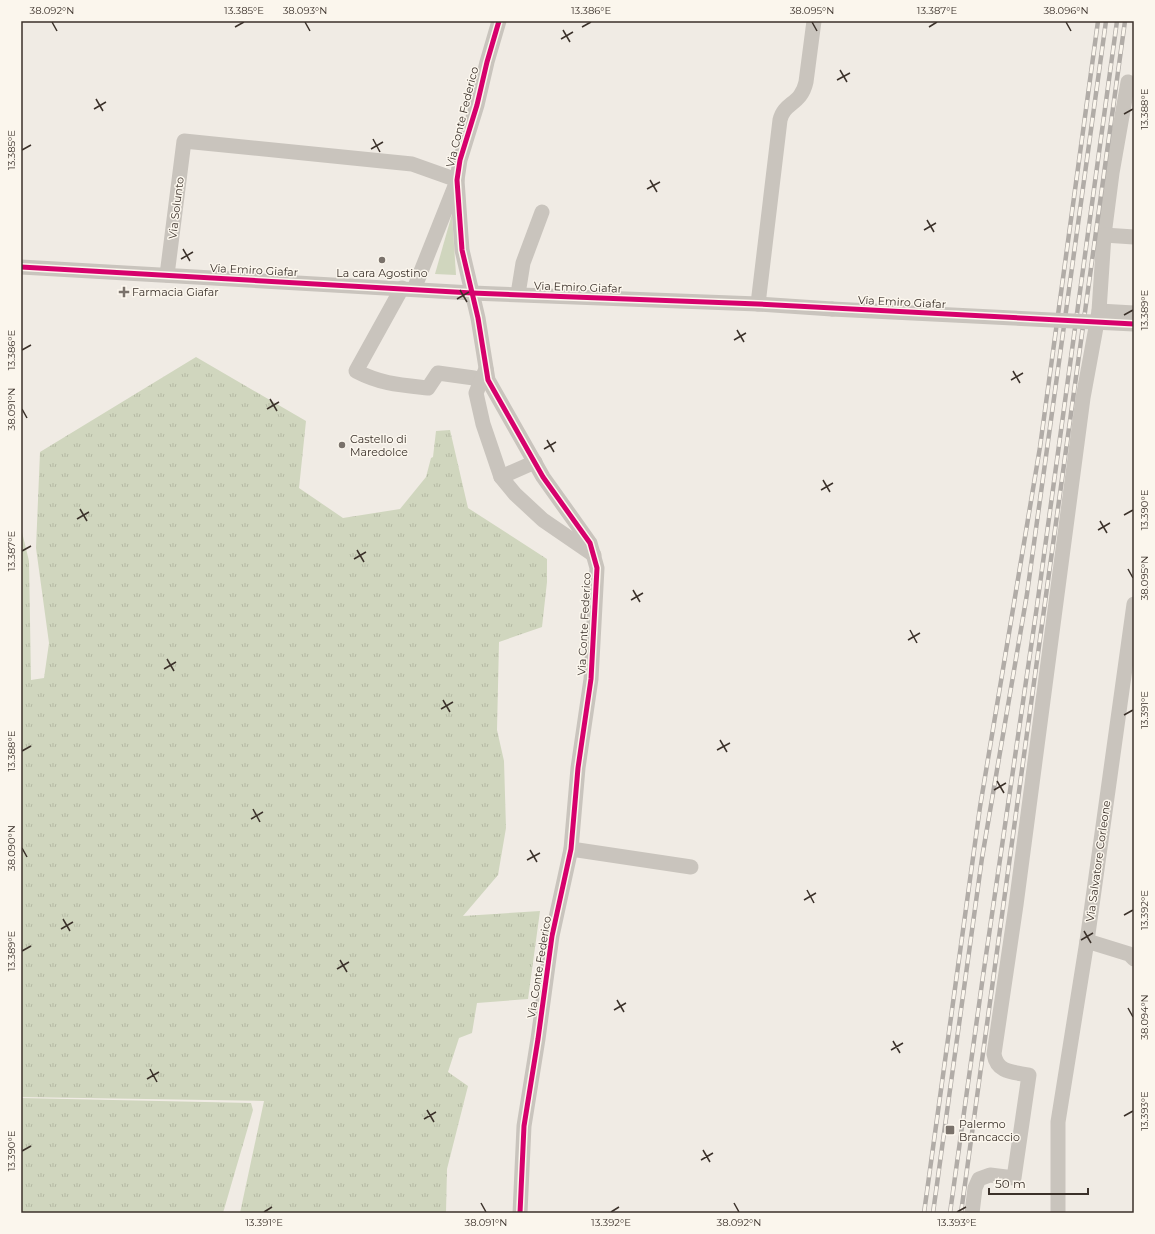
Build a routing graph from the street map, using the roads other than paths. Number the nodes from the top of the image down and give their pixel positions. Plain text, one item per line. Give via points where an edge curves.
1 (499, 21) edge
2 (814, 21) edge
3 (1128, 82) dead end
4 (457, 180) junction
5 (542, 212) dead end
6 (1104, 234) junction
7 (1134, 237) edge
8 (21, 267) edge
9 (167, 275) junction
10 (408, 289) junction
11 (472, 292) junction
12 (518, 294) junction
13 (758, 304) junction
14 (1099, 311) junction
15 (1134, 313) edge
16 (1134, 324) edge
17 (483, 376) junction
18 (535, 462) junction
19 (501, 477) junction
20 (594, 555) junction
21 (1134, 604) edge
22 (571, 849) junction
23 (692, 867) dead end
24 (1087, 941) junction
25 (1134, 959) edge
26 (520, 1213) edge
27 (972, 1213) edge
28 (1058, 1213) edge

1 - 4 street, Via Conte Federico via 460,160
2 - 13 street via 804,92 783,111 780,120
3 - 6 street
4 - 9 street, Via Solunto via 412,164 184,141
4 - 10 street
4 - 11 street, Via Conte Federico via 462,250
5 - 12 street via 523,263
6 - 7 street
6 - 14 street
8 - 9 street, Via Emiro Giafar
9 - 10 street, Via Emiro Giafar
10 - 11 street, Via Emiro Giafar
10 - 17 street via 356,371 371,379 390,384 428,388 438,373 474,378
11 - 12 street, Via Emiro Giafar
11 - 17 street, Via Conte Federico via 478,318
12 - 13 street, Via Emiro Giafar
13 - 16 street, Via Emiro Giafar, bridge
14 - 15 street
14 - 27 street via 1082,398 994,1054 996,1063 1004,1070 1029,1075 1014,1178 990,1176 979,1179 975,1188
17 - 18 street, Via Conte Federico via 488,380
17 - 19 street via 476,393 483,424
18 - 19 street
18 - 20 street, Via Conte Federico via 590,543
19 - 20 street via 543,520
20 - 22 street, Via Conte Federico via 597,568 591,679 578,768
21 - 24 street, Via Salvatore Corleone
22 - 23 street
22 - 26 street, Via Conte Federico via 552,936 524,1126
24 - 25 street via 1129,954
24 - 28 street, Via Salvatore Corleone via 1058,1122

